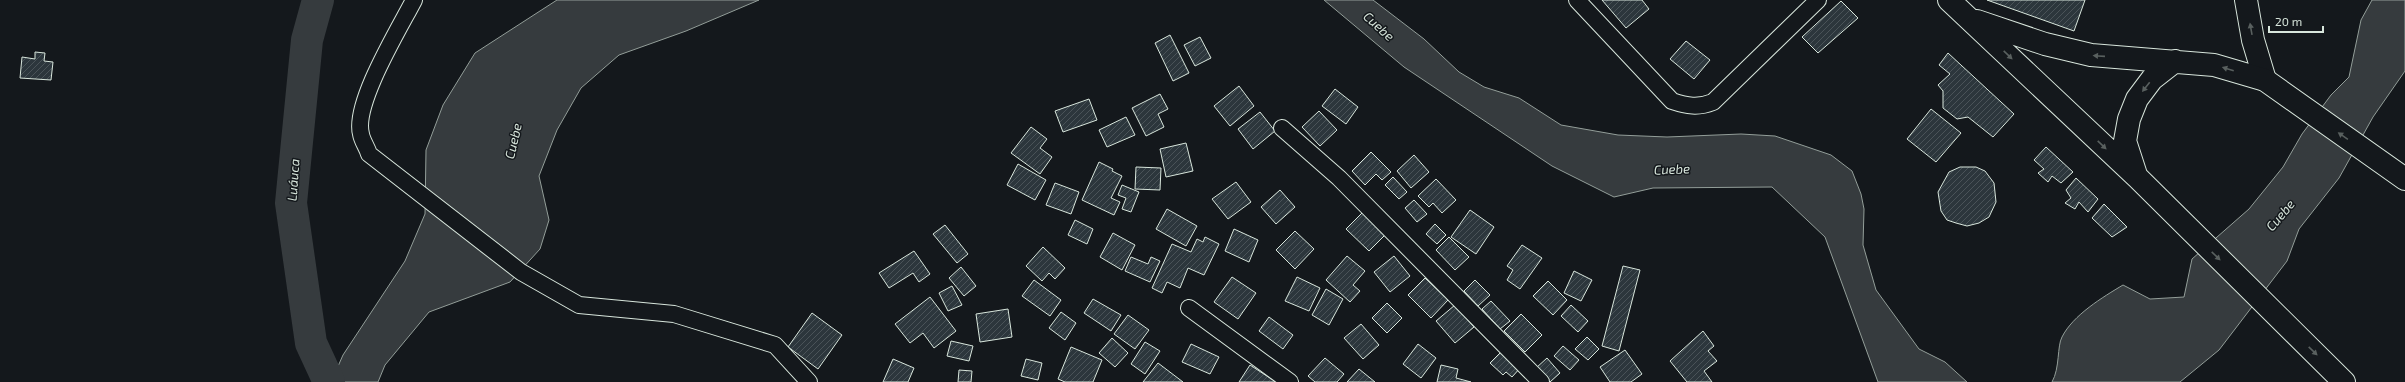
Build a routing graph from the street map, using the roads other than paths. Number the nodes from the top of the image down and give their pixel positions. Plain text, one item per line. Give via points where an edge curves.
1 (414, 0) edge
2 (1577, 0) edge
3 (1818, 0) edge
4 (1949, 0) edge
5 (2246, 0) edge
6 (1970, 19) junction
7 (2175, 61) junction
8 (2266, 80) junction
9 (1282, 128) dead end
10 (2137, 178) junction
11 (2405, 179) edge
12 (1189, 308) dead end
13 (809, 382) edge
14 (1290, 382) edge
15 (1541, 382) edge
16 (2344, 382) edge

1 - 13 street via 367,93 361,113 360,133 370,154 522,272 579,305 674,314 775,345
2 - 3 street via 1672,101 1689,107 1704,106 1713,102
4 - 6 main road
8 -> 5 main road via 2253,40
7 -> 6 main road via 2091,55 2045,44
6 -> 10 main road
8 -> 7 main road via 2214,65
7 -> 10 main road via 2152,79 2137,99 2129,119 2125,141
11 -> 8 main road
9 - 15 street via 1339,178
10 -> 16 main road
12 - 14 street

